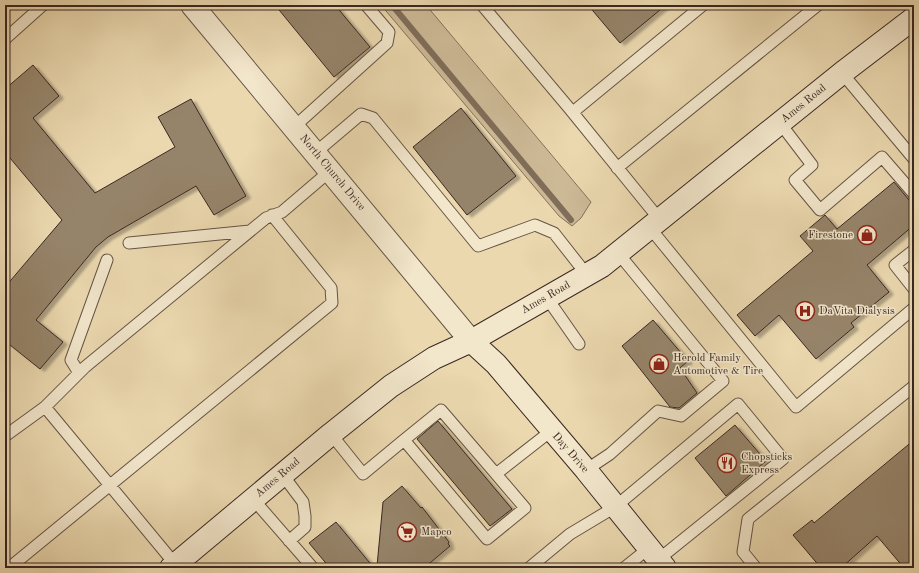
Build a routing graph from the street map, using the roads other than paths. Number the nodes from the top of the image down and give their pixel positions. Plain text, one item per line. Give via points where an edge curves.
1 (43, 5) edge
2 (192, 5) edge
3 (366, 5) edge
4 (482, 5) edge
5 (703, 5) edge
6 (818, 5) edge
7 (914, 18) edge
8 (5, 39) edge
9 (842, 73) junction
10 (573, 112) junction
11 (780, 123) junction
12 (294, 127) junction
13 (315, 153) junction
14 (914, 159) edge
15 (617, 168) junction
16 (330, 171) junction
17 (914, 194) edge
18 (272, 215) junction
19 (655, 224) junction
20 (250, 231) junction
21 (129, 243) dead end
22 (914, 250) edge
23 (618, 253) junction
24 (107, 260) dead end
25 (587, 274) junction
26 (914, 289) edge
27 (547, 298) junction
28 (914, 308) edge
29 (472, 341) junction
30 (579, 344) dead end
31 (79, 374) junction
32 (914, 386) edge
33 (45, 407) junction
34 (551, 431) junction
35 (331, 434) junction
36 (5, 436) edge
37 (404, 440) junction
38 (586, 470) junction
39 (282, 474) junction
40 (496, 474) junction
41 (110, 486) junction
42 (253, 499) junction
43 (615, 507) junction
44 (290, 541) junction
45 (658, 558) edge
46 (173, 566) edge
47 (9, 568) edge
48 (312, 568) edge
49 (529, 568) edge
50 (624, 568) edge
51 (756, 568) edge

1 - 8 lane
2 - 12 street, North Church Drive
3 - 12 lane via 388,32 387,43
4 - 10 lane
5 - 10 lane
6 - 15 lane
7 - 9 street, Ames Road
9 - 11 street, Ames Road
9 - 14 lane
10 - 15 lane
11 - 17 lane via 812,165 795,180 820,210 882,157
11 - 19 street, Ames Road
12 - 13 street, North Church Drive
13 - 16 street, North Church Drive
13 - 25 lane via 361,114 373,118 478,246 535,225 554,233
15 - 19 lane
16 - 18 lane via 282,212
16 - 29 street, North Church Drive
18 - 20 lane
18 - 41 lane via 331,288 332,303
19 - 23 street, Ames Road
19 - 28 lane via 796,407
20 - 21 lane
20 - 31 lane
22 - 26 lane via 895,265
23 - 25 street, Ames Road
23 - 38 lane via 723,382 681,416 658,411 610,454
24 - 31 lane via 71,360
25 - 27 street, Ames Road
27 - 29 street, Ames Road
27 - 30 lane
29 - 34 street, Day Drive via 496,364
29 - 35 street, Ames Road via 434,358 391,386
31 - 33 lane
32 - 51 lane via 748,519 743,552
33 - 36 lane
33 - 41 lane
34 - 38 street, Day Drive
34 - 40 lane
35 - 37 lane via 363,474
35 - 39 street, Ames Road
37 - 40 lane via 441,410
37 - 40 lane via 487,539 525,508
38 - 43 street, Day Drive
39 - 42 street, Ames Road
39 - 44 lane via 303,502 305,516 305,527
41 - 46 lane
41 - 47 lane
42 - 44 lane
42 - 46 street, Ames Road
43 - 45 street, Day Drive
43 - 45 lane via 738,404 783,458
43 - 49 lane via 570,534
44 - 48 lane
45 - 50 lane

